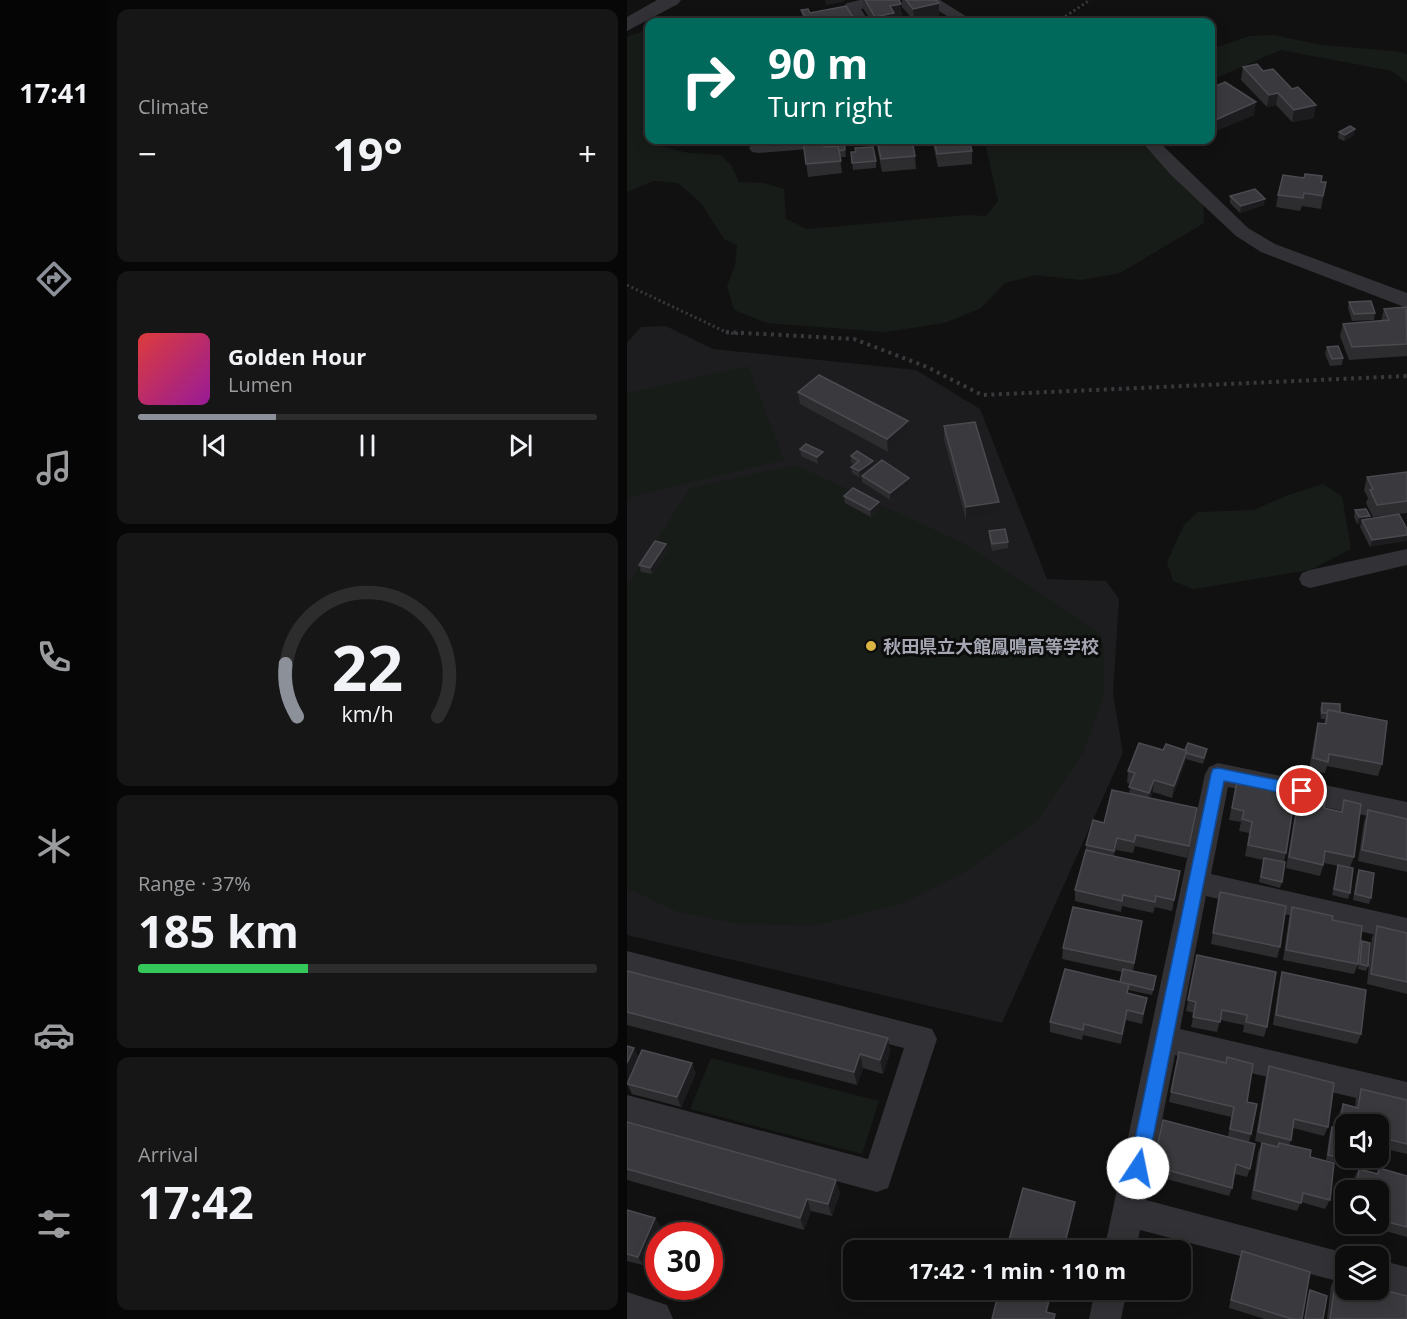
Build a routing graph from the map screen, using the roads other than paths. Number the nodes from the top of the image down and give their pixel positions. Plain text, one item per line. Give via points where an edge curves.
1 (671, 0) edge
2 (886, 0) edge
3 (929, 0) edge
4 (859, 18) edge
5 (960, 18) edge
6 (627, 25) edge
7 (808, 144) edge
8 (1152, 144) edge
9 (758, 148) dead end
10 (1407, 302) edge
11 (1407, 557) edge
12 (1310, 579) dead end
13 (1407, 813) edge
14 (1195, 882) junction
15 (1407, 930) edge
16 (627, 964) edge
17 (1163, 1039) junction
18 (1407, 1096) edge
19 (627, 1110) edge
20 (1129, 1211) junction
21 (1122, 1240) edge
22 (1335, 1264) edge
23 (1389, 1278) edge
24 (1407, 1283) edge
25 (1109, 1300) edge
26 (627, 1312) edge
27 (653, 1319) edge
28 (1105, 1319) edge

1 - 6 street
2 - 4 street via 852,6
3 - 5 street
7 - 9 street
8 - 10 street via 1242,232 1268,248
11 - 12 street
13 - 14 street via 1218,774
14 - 15 street
14 - 17 street
16 - 19 street via 922,1039 877,1177
17 - 18 street
17 - 20 street
20 - 21 street
20 - 22 street
23 - 24 street
25 - 28 street
26 - 27 street

